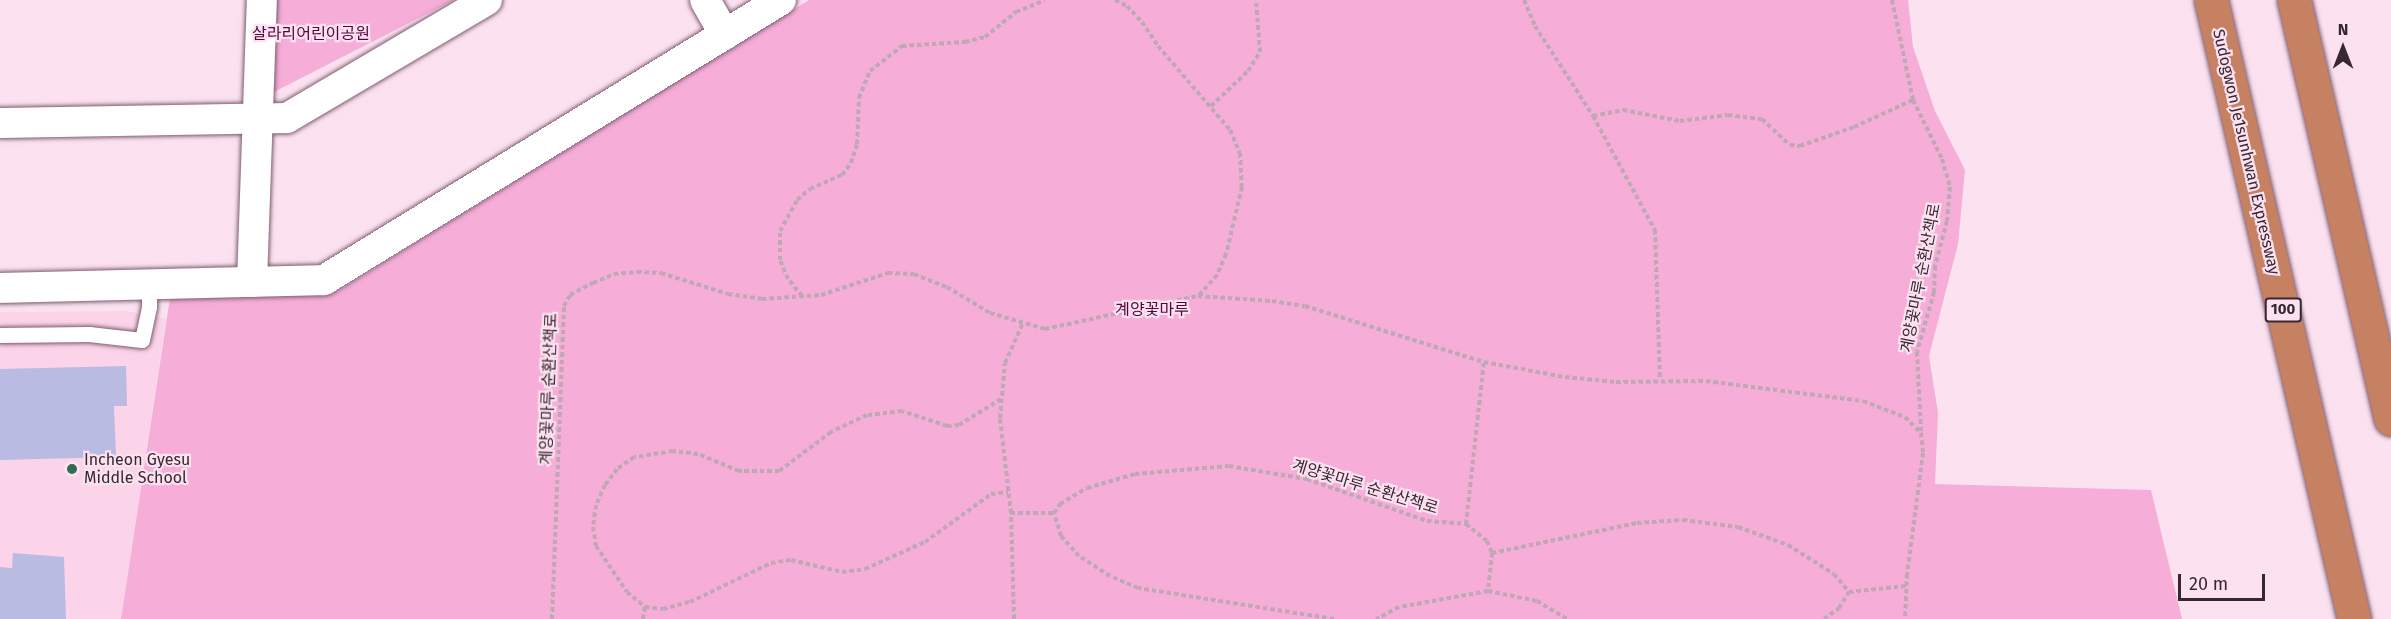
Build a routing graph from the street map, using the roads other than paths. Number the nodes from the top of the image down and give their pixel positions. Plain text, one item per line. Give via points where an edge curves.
1 (262, 0) edge
2 (487, 0) edge
3 (705, 0) edge
4 (781, 0) edge
5 (2211, 0) edge
6 (2294, 0) edge
7 (725, 35) junction
8 (257, 119) junction
9 (0, 123) edge
10 (252, 282) junction
11 (149, 284) junction
12 (0, 288) edge
13 (0, 335) edge
14 (2391, 419) edge
15 (2354, 619) edge

1 - 8 street
2 - 8 street via 288,118
3 - 7 street
4 - 7 street
5 - 15 highway, Sudogwon Je1sunhwan Expressway / 100
6 - 14 highway
7 - 10 street via 324,280
8 - 9 street
8 - 10 street
10 - 11 street
11 - 12 street
11 - 13 lane via 142,340 89,334

